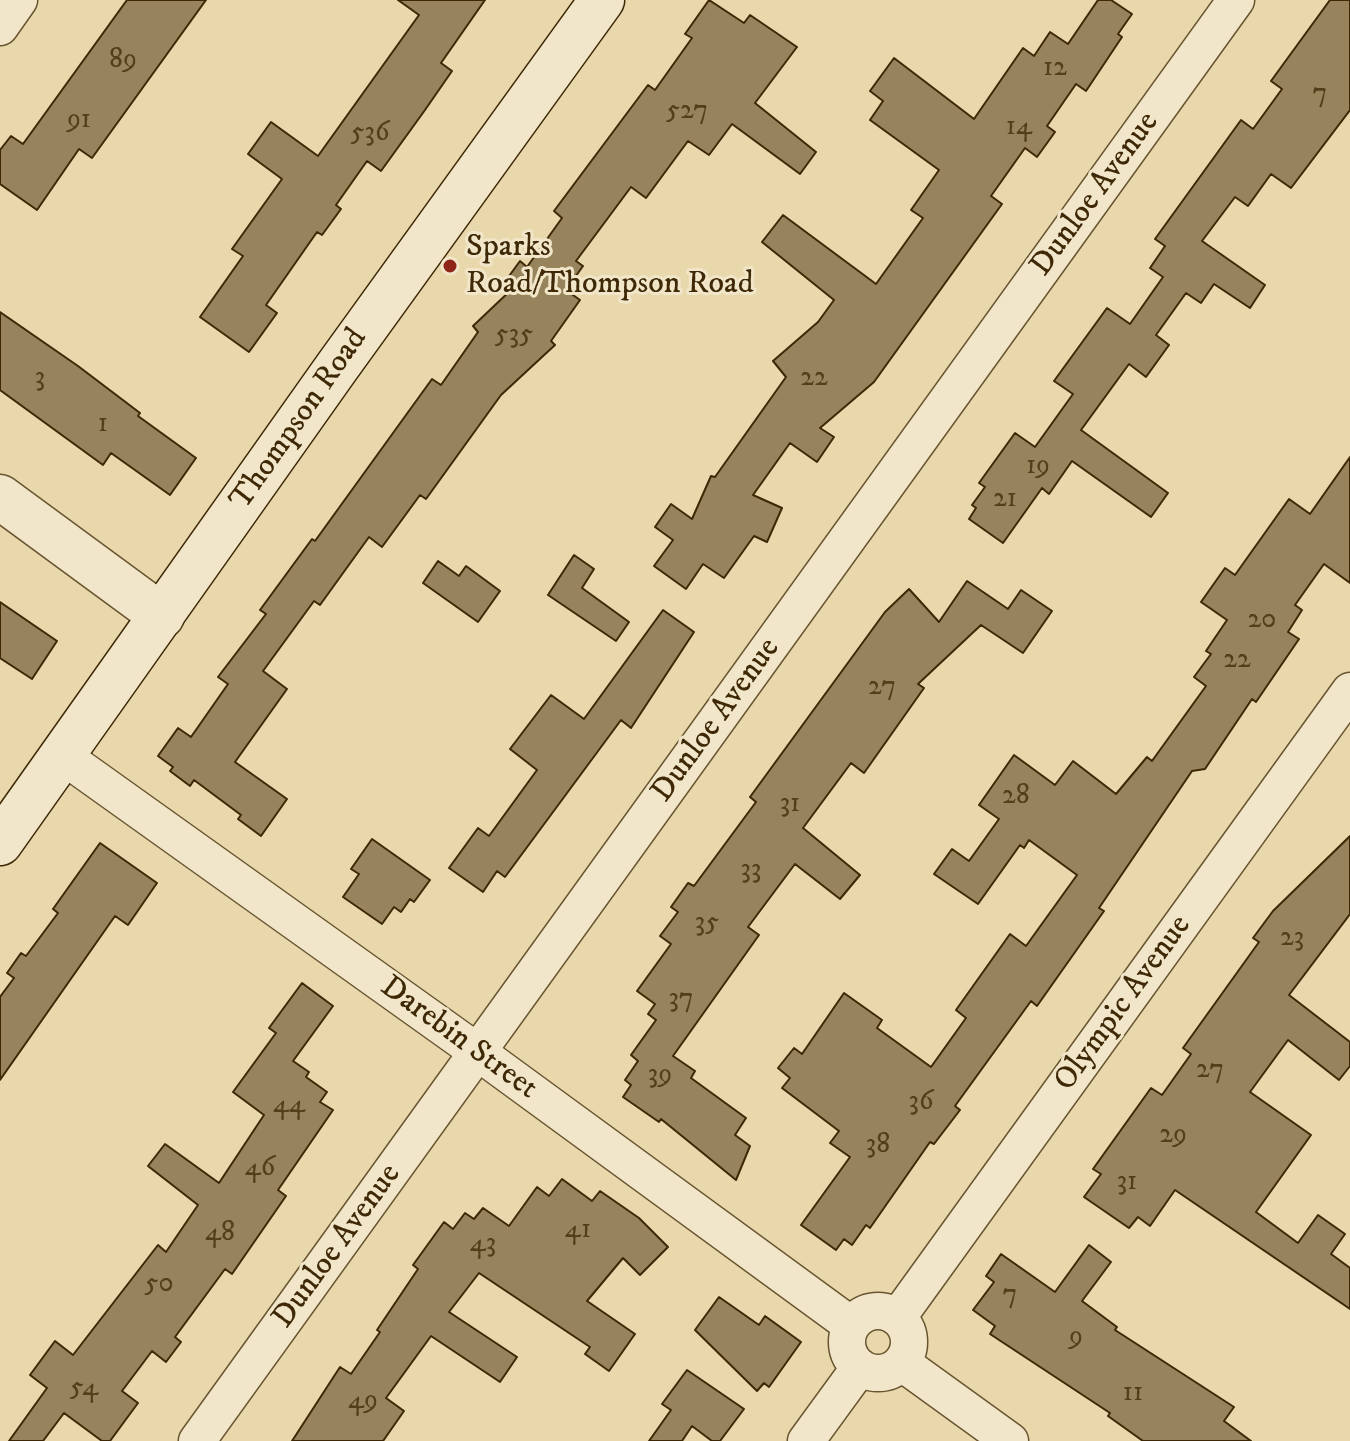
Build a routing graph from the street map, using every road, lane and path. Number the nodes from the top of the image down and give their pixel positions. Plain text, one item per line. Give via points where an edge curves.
1 (19, 0) edge
2 (602, 0) edge
3 (1236, 0) edge
4 (0, 27) edge
5 (0, 497) edge
6 (162, 616) junction
7 (1350, 691) edge
8 (63, 756) junction
9 (0, 843) edge
10 (479, 1053) junction
11 (898, 1317) junction
12 (851, 1325) junction
13 (902, 1363) junction
14 (860, 1367) junction
15 (197, 1441) edge
16 (806, 1441) edge
17 (1010, 1441) edge

1 - 4 street
2 - 6 main road, Thompson Road
3 - 10 street, Dunloe Avenue
5 - 6 main road
6 - 8 main road, Thompson Road
7 - 11 street, Olympic Avenue
8 - 9 main road, Thompson Road
8 - 10 street, Darebin Street
10 - 12 street, Darebin Street
10 - 15 street, Dunloe Avenue
11 - 12 street via 867,1312
11 - 13 street via 910,1344
12 - 14 street via 848,1352
13 - 14 street via 886,1372
13 - 17 street
14 - 16 street

